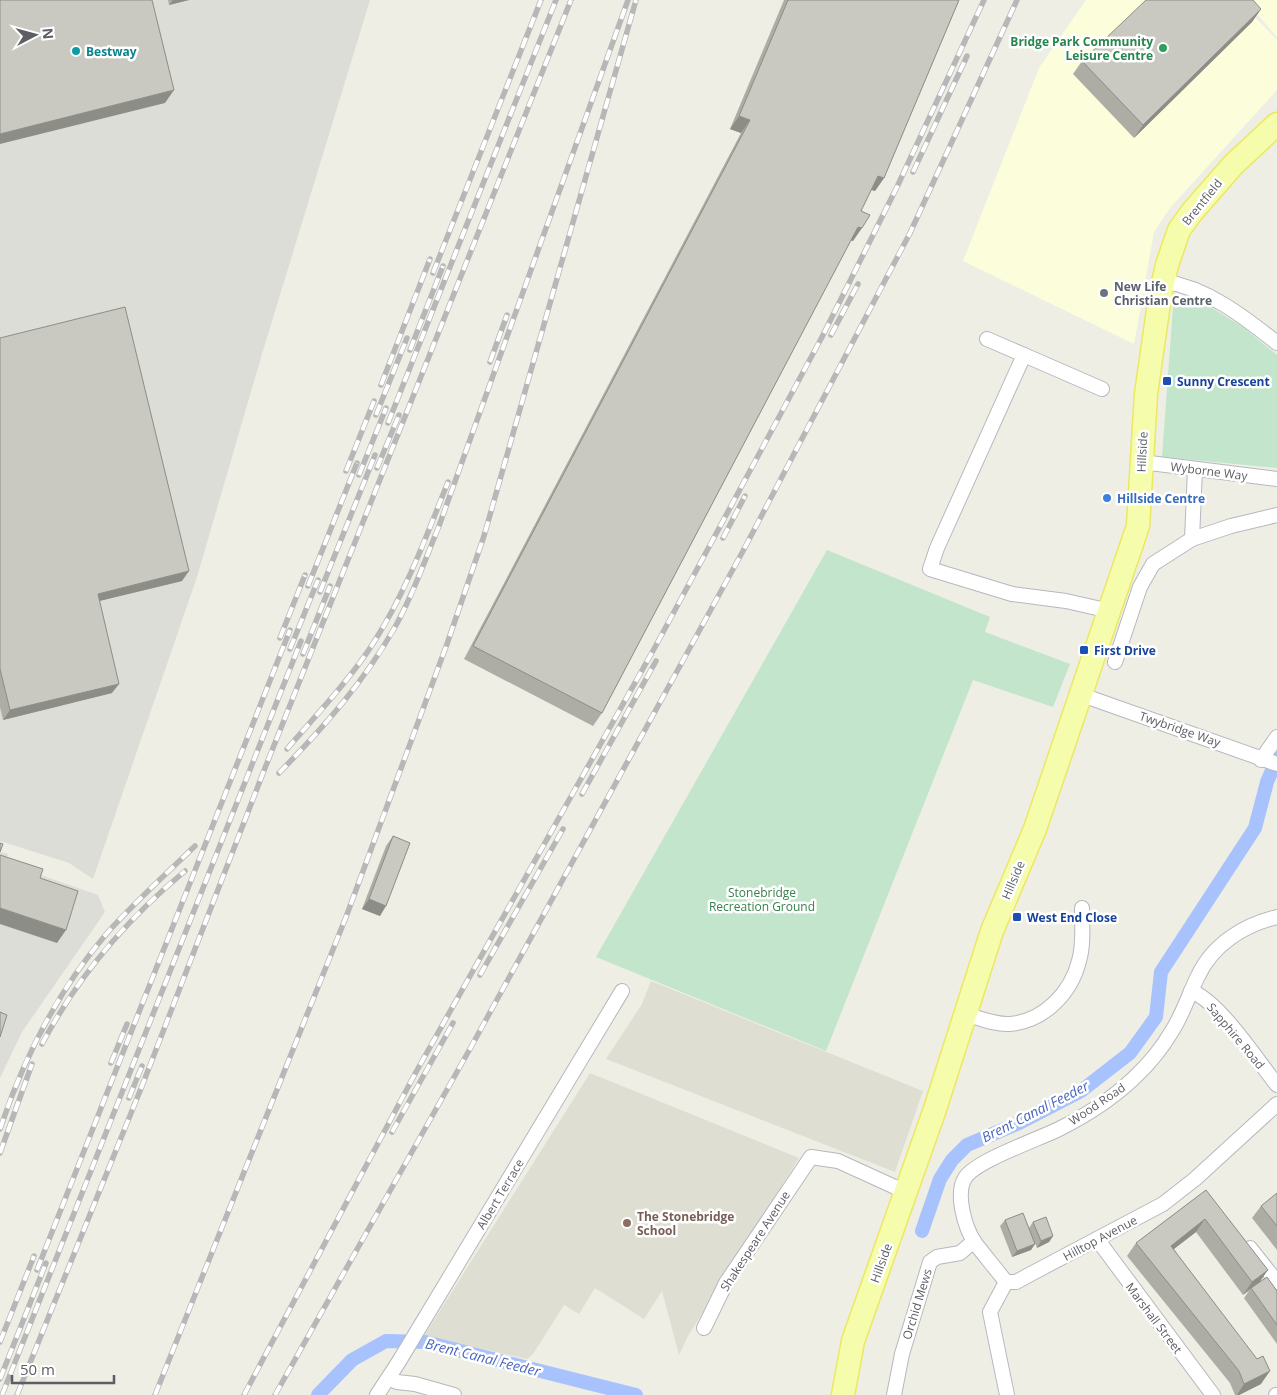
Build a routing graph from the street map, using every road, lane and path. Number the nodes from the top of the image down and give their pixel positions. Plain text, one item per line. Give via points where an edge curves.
1 (1277, 124) edge
2 (1163, 281) junction
3 (987, 339) dead end
4 (1277, 343) edge
5 (1024, 355) junction
6 (1151, 359) joint
7 (1102, 389) dead end
8 (1142, 462) junction
9 (1195, 469) junction
10 (1277, 479) edge
11 (1277, 516) edge
12 (1192, 538) junction
13 (1110, 611) junction
14 (1115, 662) dead end
15 (1082, 695) junction
16 (1277, 737) edge
17 (1269, 762) edge
18 (1082, 908) dead end
19 (1277, 917) edge
20 (622, 991) dead end
21 (1191, 992) junction
22 (965, 1014) junction
23 (1277, 1085) edge
24 (1277, 1104) edge
25 (906, 1192) junction
26 (1242, 1239) edge
27 (1096, 1240) junction
28 (974, 1241) junction
29 (1006, 1282) junction
30 (1277, 1282) edge
31 (704, 1328) dead end
32 (389, 1378) junction
33 (377, 1395) edge
34 (454, 1395) edge
35 (843, 1395) edge
36 (894, 1395) edge
37 (1007, 1395) edge
38 (1213, 1395) edge

1 - 2 main road, Brentfield via 1233,165 1192,212 1180,230
2 - 4 street via 1189,286 1214,298
2 - 6 main road, Brentfield
3 - 5 street
5 - 7 street
5 - 13 street via 930,570 1012,594
6 - 8 main road, Hillside
8 - 9 street, Wyborne Way
8 - 13 main road, Hillside via 1138,526
9 - 10 street, Wyborne Way
9 - 12 street
11 - 12 street
12 - 14 street via 1153,564 1140,587
13 - 15 main road, Hillside
15 - 17 street, Twybridge Way
15 - 22 main road, Hillside via 1035,829 992,931
16 - 17 street
18 - 22 street via 1080,960 1070,986 1050,1009 1010,1024
19 - 21 street, Wood Road via 1240,931 1219,946 1205,964
20 - 32 street, Albert Terrace
21 - 23 street, Sapphire Road via 1219,1012
21 - 28 street, Wood Road via 1173,1030 1134,1079 1101,1104 1060,1128 978,1166 965,1177 963,1208
22 - 25 main road, Hillside
24 - 27 street, Hilltop Avenue via 1198,1183
25 - 31 street, Shakespeare Avenue via 838,1161 811,1157 726,1283
25 - 35 main road, Hillside via 853,1341
26 - 30 street
27 - 29 street, Hilltop Avenue via 1016,1282
27 - 38 street, Marshall Street
28 - 29 street, Wood Road
28 - 36 street, Orchid Mews via 960,1253 937,1257 930,1262 902,1354
29 - 37 street via 990,1312
32 - 33 street, Albert Terrace
32 - 34 street

